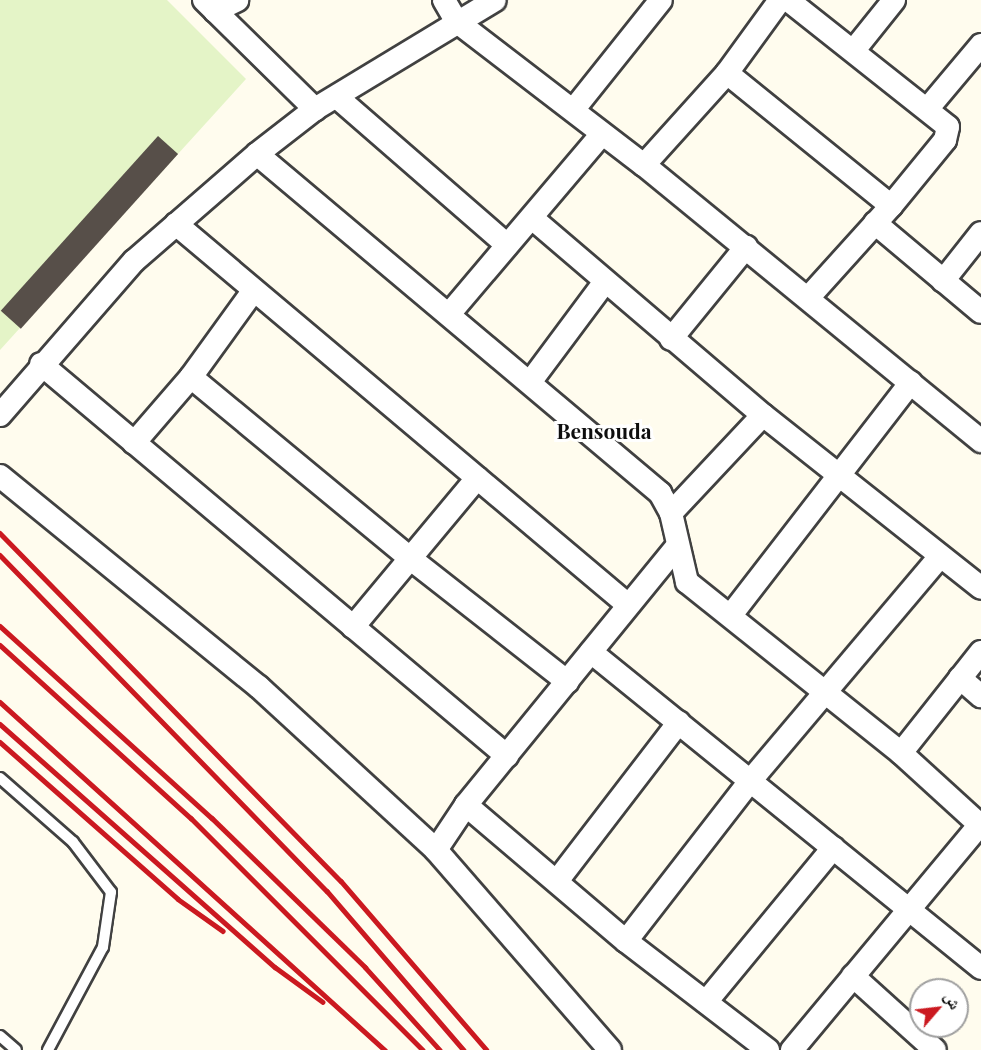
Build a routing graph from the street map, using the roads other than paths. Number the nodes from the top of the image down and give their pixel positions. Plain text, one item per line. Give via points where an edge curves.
1 (238, 0) edge
2 (444, 0) edge
3 (495, 0) edge
4 (661, 0) edge
5 (780, 0) edge
6 (788, 0) edge
7 (894, 0) edge
8 (210, 6) edge
9 (456, 21) junction
10 (981, 45) edge
11 (854, 50) junction
12 (728, 73) junction
13 (338, 98) junction
14 (928, 107) junction
15 (315, 109) junction
16 (574, 109) junction
17 (602, 134) junction
18 (257, 154) junction
19 (644, 165) junction
20 (891, 206) junction
21 (532, 218) junction
22 (875, 223) junction
23 (176, 224) junction
24 (981, 233) edge
25 (507, 245) junction
26 (747, 247) junction
27 (944, 281) junction
28 (604, 283) junction
29 (254, 290) junction
30 (808, 298) junction
31 (981, 312) edge
32 (450, 313) junction
33 (671, 339) junction
34 (41, 364) junction
35 (191, 377) junction
36 (531, 381) junction
37 (911, 382) junction
38 (0, 415) edge
39 (763, 415) junction
40 (981, 441) edge
41 (134, 443) junction
42 (0, 476) edge
43 (838, 476) junction
44 (477, 478) junction
45 (672, 513) junction
46 (677, 546) junction
47 (940, 556) junction
48 (411, 559) junction
49 (981, 588) edge
50 (628, 605) junction
51 (731, 615) junction
52 (353, 627) junction
53 (591, 652) junction
54 (981, 652) edge
55 (960, 678) junction
56 (568, 682) junction
57 (826, 691) junction
58 (981, 696) edge
59 (679, 722) junction
60 (901, 753) junction
61 (507, 756) junction
62 (0, 778) edge
63 (751, 780) junction
64 (466, 805) junction
65 (981, 825) edge
66 (833, 848) junction
67 (436, 850) junction
68 (557, 881) junction
69 (910, 908) junction
70 (626, 941) junction
71 (981, 968) edge
72 (853, 976) junction
73 (706, 1002) junction
74 (0, 1036) edge
75 (16, 1050) edge
76 (48, 1050) edge
77 (610, 1050) edge
78 (768, 1050) edge
79 (792, 1050) edge
80 (935, 1050) edge

1 - 8 street
2 - 9 street
3 - 9 street
4 - 16 street
5 - 12 street
6 - 11 street
7 - 11 street
8 - 15 street
9 - 13 street
9 - 16 street
10 - 14 street
11 - 14 street
12 - 19 street
12 - 20 street
13 - 15 street
13 - 25 street
14 - 20 street via 948,127 945,140
15 - 18 street
16 - 17 street
17 - 19 street
17 - 21 street
18 - 23 street
18 - 32 street
19 - 26 street
20 - 22 street
21 - 25 street
21 - 28 street
22 - 27 street
22 - 30 street
23 - 29 street
23 - 34 street via 134,261
24 - 27 street
25 - 32 street
26 - 30 street
26 - 33 street
27 - 31 street
28 - 33 street
28 - 36 street
29 - 35 street
29 - 44 street
30 - 37 street
32 - 36 street
33 - 39 street
34 - 38 street
34 - 41 street
35 - 41 street
35 - 48 street
36 - 45 street via 660,493
37 - 40 street
37 - 43 street
39 - 43 street
39 - 45 street
41 - 52 street
42 - 67 street via 259,687
43 - 47 street
43 - 51 street
44 - 48 street
44 - 50 street
45 - 46 street
46 - 50 street
46 - 51 street via 687,582
47 - 49 street
47 - 57 street
48 - 52 street
48 - 56 street
50 - 53 street
51 - 57 street
52 - 61 street
53 - 56 street
53 - 59 street
54 - 55 street
55 - 58 street
55 - 60 street
56 - 61 street
57 - 60 street
57 - 63 street
59 - 63 street
59 - 68 street
60 - 65 street
61 - 64 street
62 - 76 lane via 73,842 111,892 103,947
63 - 66 street
63 - 70 street
64 - 67 street
64 - 68 street
65 - 69 street
66 - 69 street
66 - 73 street
67 - 77 street
68 - 70 street
69 - 71 street
69 - 72 street
70 - 73 street
72 - 79 street
72 - 80 street
73 - 78 street
74 - 75 lane

